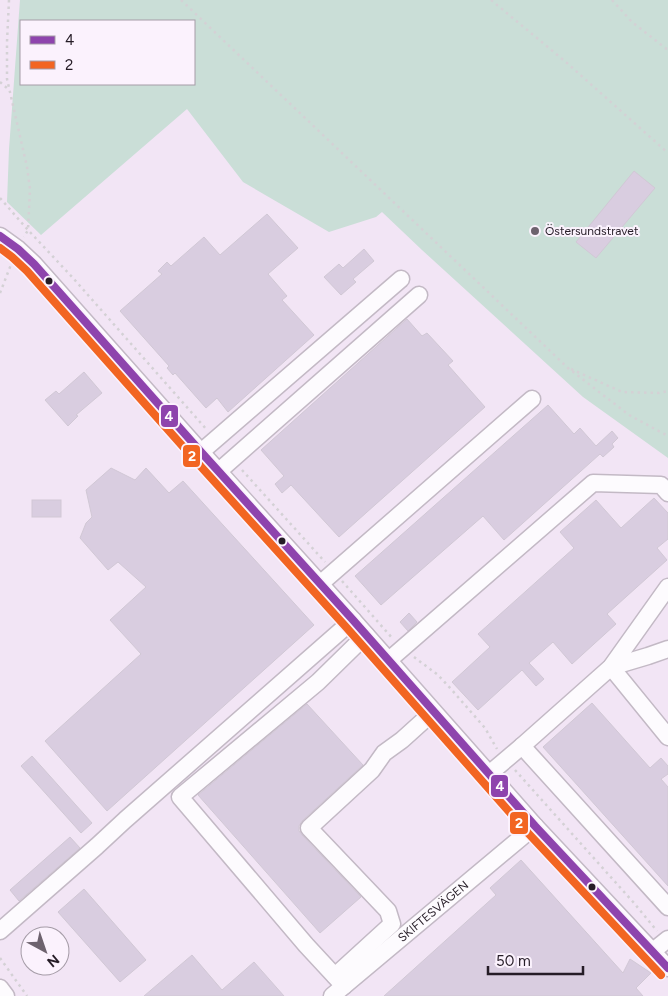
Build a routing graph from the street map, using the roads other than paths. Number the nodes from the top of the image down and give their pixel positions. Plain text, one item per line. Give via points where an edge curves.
1 (0, 236) edge
2 (401, 278) dead end
3 (419, 295) dead end
4 (532, 398) dead end
5 (201, 452) junction
6 (219, 471) junction
7 (668, 493) edge
8 (320, 584) junction
9 (668, 587) edge
10 (353, 620) junction
11 (366, 635) junction
12 (668, 649) edge
13 (389, 660) junction
14 (611, 667) junction
15 (433, 712) junction
16 (668, 737) edge
17 (522, 746) junction
18 (489, 774) junction
19 (535, 826) junction
20 (668, 907) edge
21 (0, 931) edge
22 (662, 944) edge
23 (668, 968) edge
24 (337, 986) edge
25 (0, 988) edge
26 (6, 996) edge

1 - 5 street via 34,264
2 - 5 street
3 - 6 street
4 - 8 street
5 - 6 street
6 - 8 street
7 - 13 street via 661,485 594,483
8 - 10 street
9 - 14 street
10 - 11 street
10 - 21 street
11 - 13 street
11 - 24 street via 318,682 180,797
12 - 14 street
13 - 15 street
14 - 16 street
14 - 17 street
15 - 18 street
15 - 24 street via 384,753 372,770 309,828 388,911 392,924
17 - 18 street
17 - 20 street
18 - 19 street
19 - 22 street
19 - 24 street, SKIFTESVÄGEN
22 - 23 street
25 - 26 street

